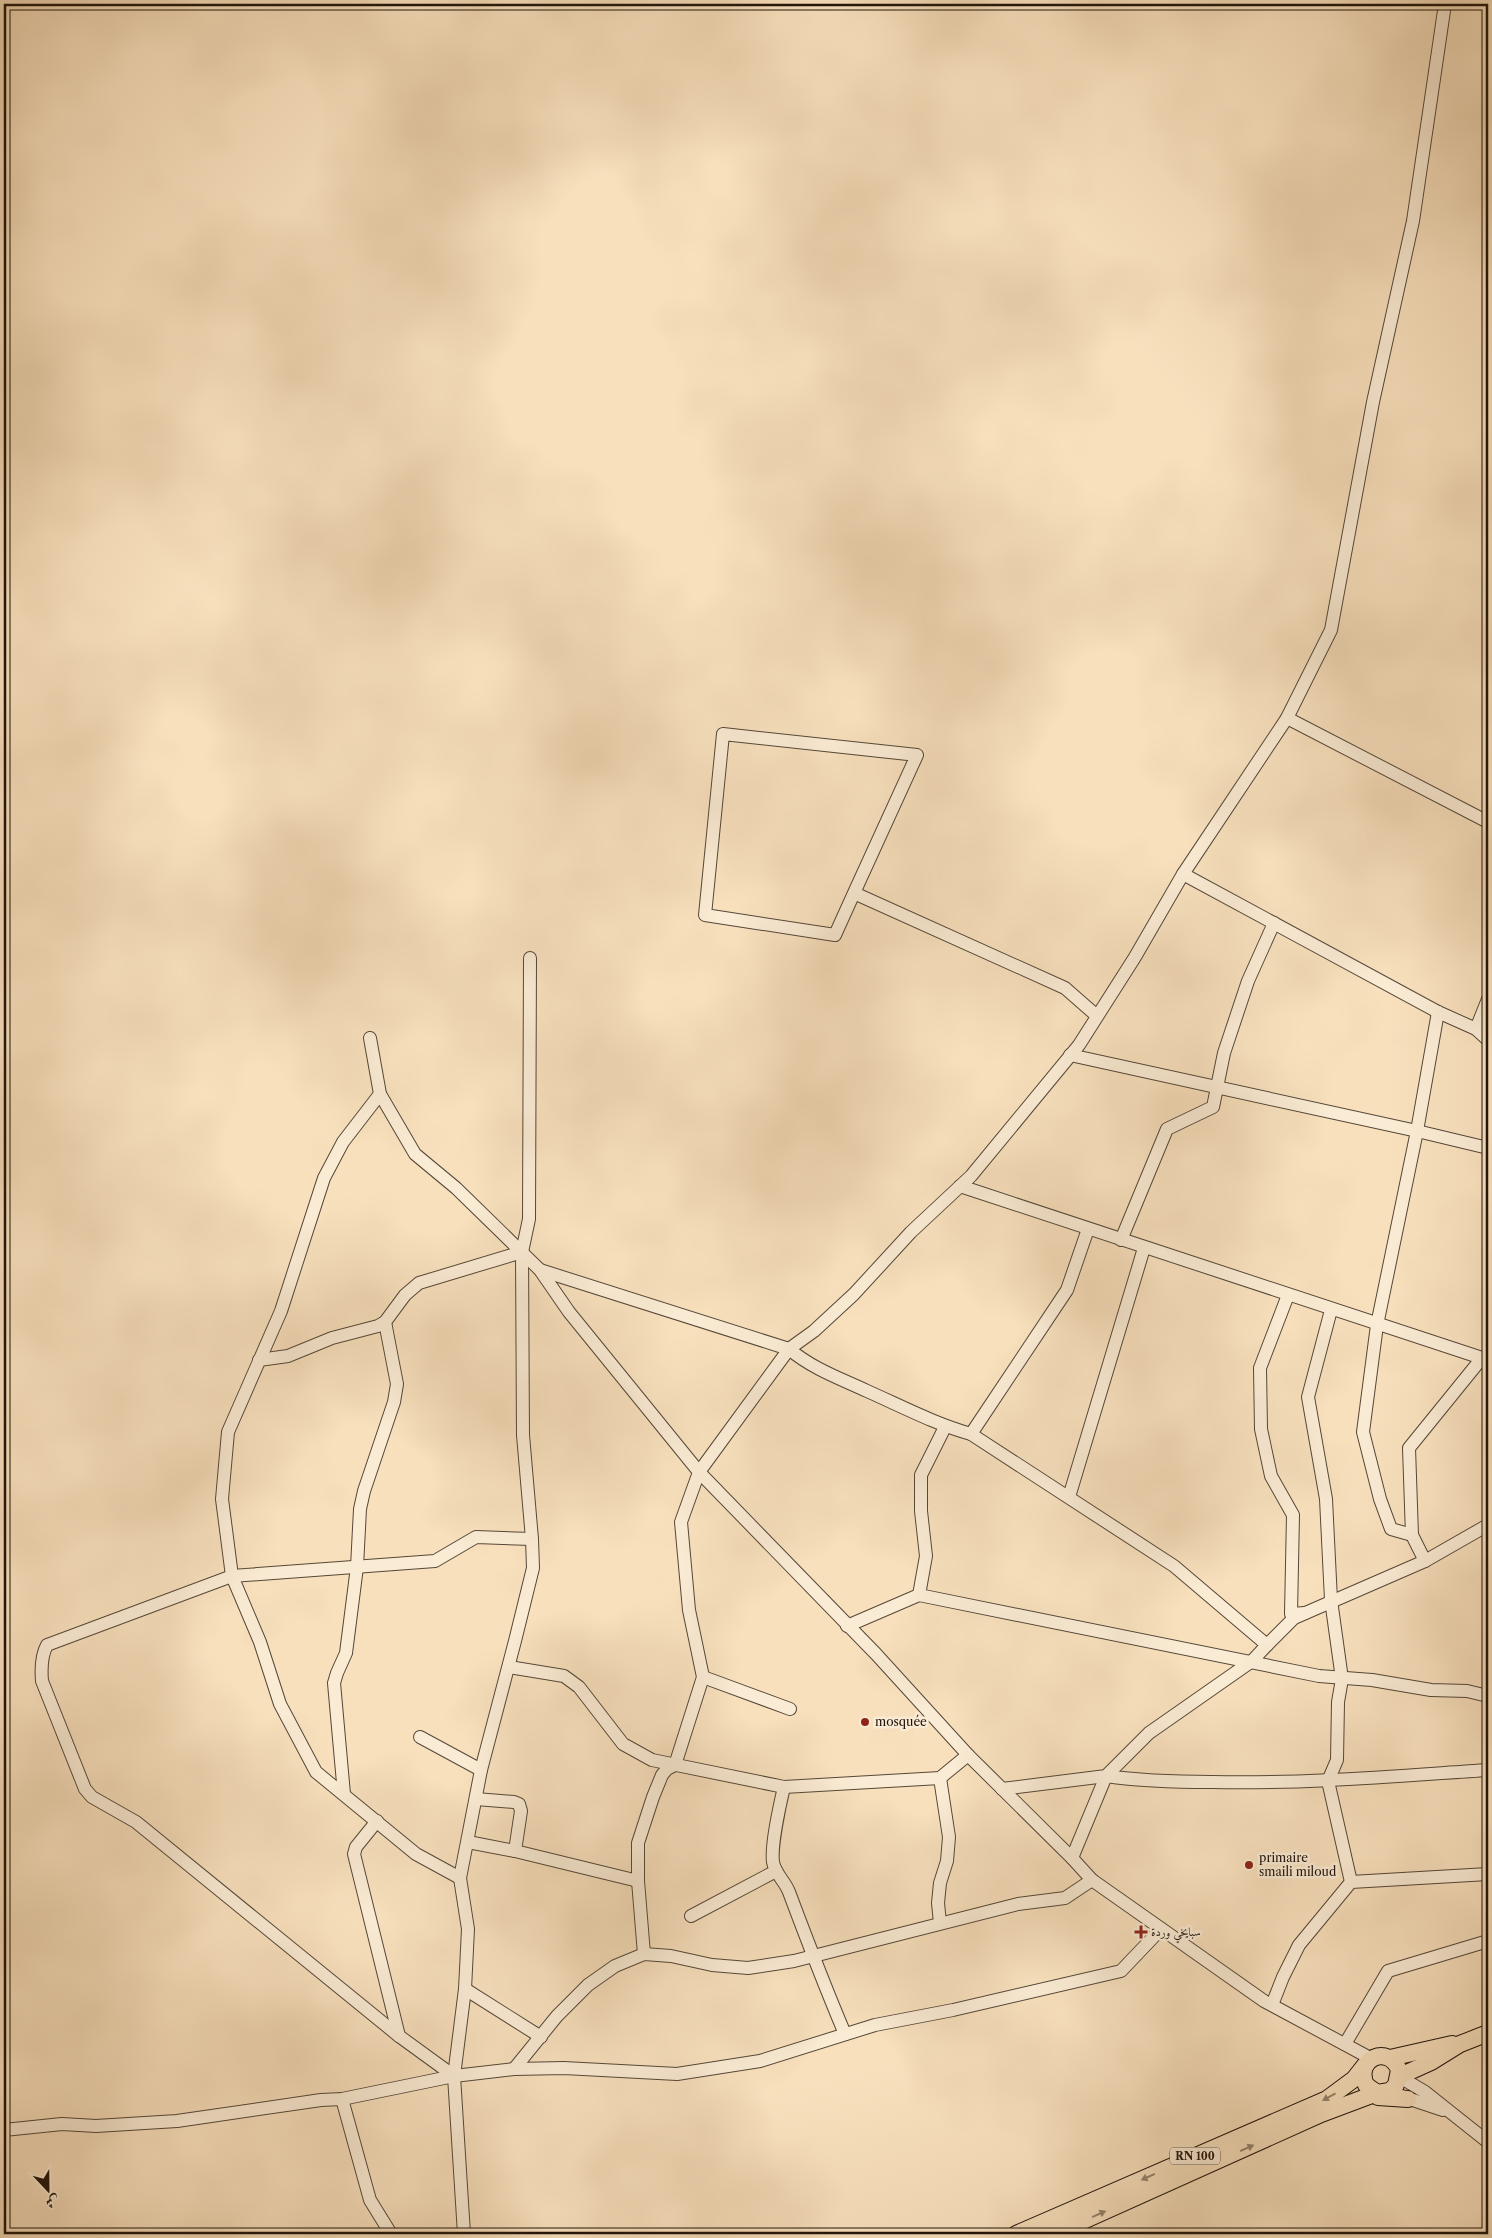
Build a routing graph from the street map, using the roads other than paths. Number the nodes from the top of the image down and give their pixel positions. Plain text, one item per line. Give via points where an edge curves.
1 (1445, 4) edge
2 (1287, 718) junction
3 (1488, 822) edge
4 (1183, 874) junction
5 (854, 893) junction
6 (1274, 923) junction
7 (530, 958) dead end
8 (1488, 999) edge
9 (1438, 1012) junction
10 (1097, 1016) junction
11 (1476, 1029) junction
12 (370, 1038) dead end
13 (1488, 1040) edge
14 (1070, 1055) junction
15 (1217, 1086) junction
16 (380, 1094) junction
17 (1417, 1131) junction
18 (1488, 1148) edge
19 (960, 1186) junction
20 (1088, 1229) junction
21 (1121, 1240) junction
22 (1144, 1248) junction
23 (522, 1252) junction
24 (540, 1270) junction
25 (1288, 1295) junction
26 (1331, 1310) junction
27 (385, 1322) junction
28 (1376, 1325) junction
29 (790, 1349) junction
30 (1485, 1357) edge
31 (259, 1360) junction
32 (946, 1427) junction
33 (971, 1434) junction
34 (699, 1472) junction
35 (1069, 1497) junction
36 (1488, 1525) edge
37 (1412, 1535) junction
38 (532, 1539) junction
39 (1424, 1561) junction
40 (357, 1567) junction
41 (232, 1576) junction
42 (919, 1595) junction
43 (1331, 1600) junction
44 (1304, 1614) junction
45 (847, 1626) junction
46 (1267, 1645) junction
47 (1252, 1661) junction
48 (509, 1667) junction
49 (703, 1677) junction
50 (1342, 1679) junction
51 (1488, 1696) edge
52 (790, 1709) dead end
53 (420, 1737) dead end
54 (968, 1755) junction
55 (675, 1765) junction
56 (481, 1770) junction
57 (1488, 1770) edge
58 (1106, 1776) junction
59 (940, 1778) junction
60 (1328, 1781) junction
61 (784, 1787) junction
62 (1002, 1789) junction
63 (344, 1794) junction
64 (476, 1799) junction
65 (377, 1821) junction
66 (468, 1842) junction
67 (515, 1850) junction
68 (1072, 1858) junction
69 (776, 1871) junction
70 (1488, 1874) edge
71 (460, 1878) junction
72 (1092, 1880) junction
73 (638, 1881) junction
74 (1351, 1882) junction
75 (691, 1916) dead end
76 (940, 1923) junction
77 (1161, 1929) junction
78 (1488, 1940) edge
79 (644, 1954) junction
80 (812, 1956) junction
81 (465, 1989) junction
82 (1272, 2005) junction
83 (1488, 2033) edge
84 (845, 2034) junction
85 (399, 2036) junction
86 (541, 2037) junction
87 (1345, 2044) junction
88 (1460, 2044) junction
89 (1390, 2058) junction
90 (1368, 2062) junction
91 (514, 2069) junction
92 (454, 2076) junction
93 (1400, 2076) junction
94 (1383, 2092) junction
95 (342, 2099) junction
96 (1358, 2099) junction
97 (1408, 2099) junction
98 (1451, 2112) junction
99 (4, 2130) edge
100 (1488, 2142) edge
101 (391, 2234) edge
102 (464, 2234) edge
103 (1016, 2234) edge
104 (1054, 2234) edge

1 - 2 street via 1413,221 1373,402 1331,630
2 - 3 street
2 - 4 street
4 - 6 street
4 - 10 street
5 - 5 street via 835,935 705,915 723,734 917,755
5 - 10 street via 1065,988
6 - 9 street
6 - 15 street via 1248,981 1224,1053
7 - 23 street via 529,1218
8 - 11 street
9 - 11 street
9 - 17 street
10 - 14 street
11 - 13 street
12 - 16 street
14 - 15 street
14 - 19 street
15 - 17 street
15 - 21 street via 1213,1107 1167,1129
16 - 23 street via 416,1154
16 - 31 street via 343,1142 324,1178 281,1310
17 - 18 street
17 - 28 street
19 - 20 street
19 - 29 street via 911,1232 854,1294
20 - 21 street
20 - 33 street via 1067,1290
21 - 22 street
22 - 25 street
22 - 35 street
23 - 24 street
23 - 27 street via 419,1283 405,1295
23 - 38 street via 523,1435
24 - 29 street
24 - 34 street via 569,1312
25 - 26 street
25 - 44 street via 1260,1368 1261,1428 1271,1476 1293,1515 1291,1614
26 - 28 street
26 - 43 street via 1308,1397 1326,1498
27 - 31 street via 288,1356
27 - 40 street via 397,1384 360,1509
28 - 30 street
28 - 37 street via 1363,1432 1391,1529
29 - 32 street via 815,1368
29 - 34 street
30 - 37 street via 1409,1448
31 - 41 street via 228,1432 222,1499
32 - 33 street
32 - 42 street via 921,1475 926,1556
33 - 35 street
34 - 45 street
34 - 49 street via 681,1522 689,1610
35 - 46 street via 1174,1566
36 - 39 street
37 - 39 street
38 - 40 street via 476,1537 435,1561
38 - 48 street via 532,1568
39 - 43 street
40 - 41 street
40 - 63 street via 346,1653 334,1683
41 - 63 street via 260,1642 280,1704 316,1772
41 - 85 street via 48,1645 41,1667 42,1681 85,1789 92,1797 136,1822
42 - 45 street
42 - 47 street
43 - 44 street
43 - 50 street
44 - 46 street via 1294,1618
45 - 54 street
46 - 47 street
47 - 50 street
47 - 58 street via 1150,1733
48 - 55 street via 564,1676 578,1687 624,1744 652,1760
48 - 56 street
49 - 52 street
49 - 55 street
50 - 51 street via 1467,1691
50 - 60 street via 1338,1702 1337,1760
53 - 56 street
54 - 59 street
54 - 62 street
55 - 61 street
55 - 73 street via 662,1775 638,1843
56 - 64 street
57 - 60 street
58 - 60 street via 1142,1781
58 - 62 street
58 - 68 street
59 - 61 street
59 - 76 street via 949,1837 940,1883
60 - 74 street
61 - 69 street via 773,1861
62 - 68 street
63 - 65 street
64 - 66 street
64 - 67 street via 519,1804 521,1811
65 - 71 street via 416,1854
65 - 85 street via 354,1854
66 - 67 street
66 - 71 street
67 - 73 street
68 - 72 street
69 - 75 street
69 - 80 street via 788,1889
70 - 74 street
71 - 81 street via 468,1930
72 - 76 street via 1065,1898 1018,1904
72 - 77 street
73 - 79 street
74 - 82 street via 1300,1945
76 - 80 street
77 - 82 street
77 - 84 street via 1121,1971
78 - 87 street via 1388,1971
79 - 80 street via 736,1968
79 - 86 street via 615,1966 588,1985
80 - 84 street
81 - 86 street
81 - 92 street
82 - 87 street
83 - 88 main road
84 - 91 street via 760,2061 677,2074 564,2068
85 - 92 street
86 - 91 street
87 - 90 street
88 - 89 main road
88 - 93 main road
89 - 90 main road via 1384,2056
89 - 93 main road via 1397,2065
90 - 94 main road via 1363,2072 1366,2085
90 -> 103 main road, RN 100 via 1348,2084 1327,2099
91 - 92 street
92 - 95 street
92 - 102 street
93 - 94 main road via 1396,2085
93 - 98 street
94 - 96 main road, RN 100
94 - 97 street
95 - 99 street via 177,2121 96,2126 62,2124
95 - 101 street via 370,2200
96 - 97 main road
104 -> 96 main road, RN 100
97 - 98 street
98 - 100 street

